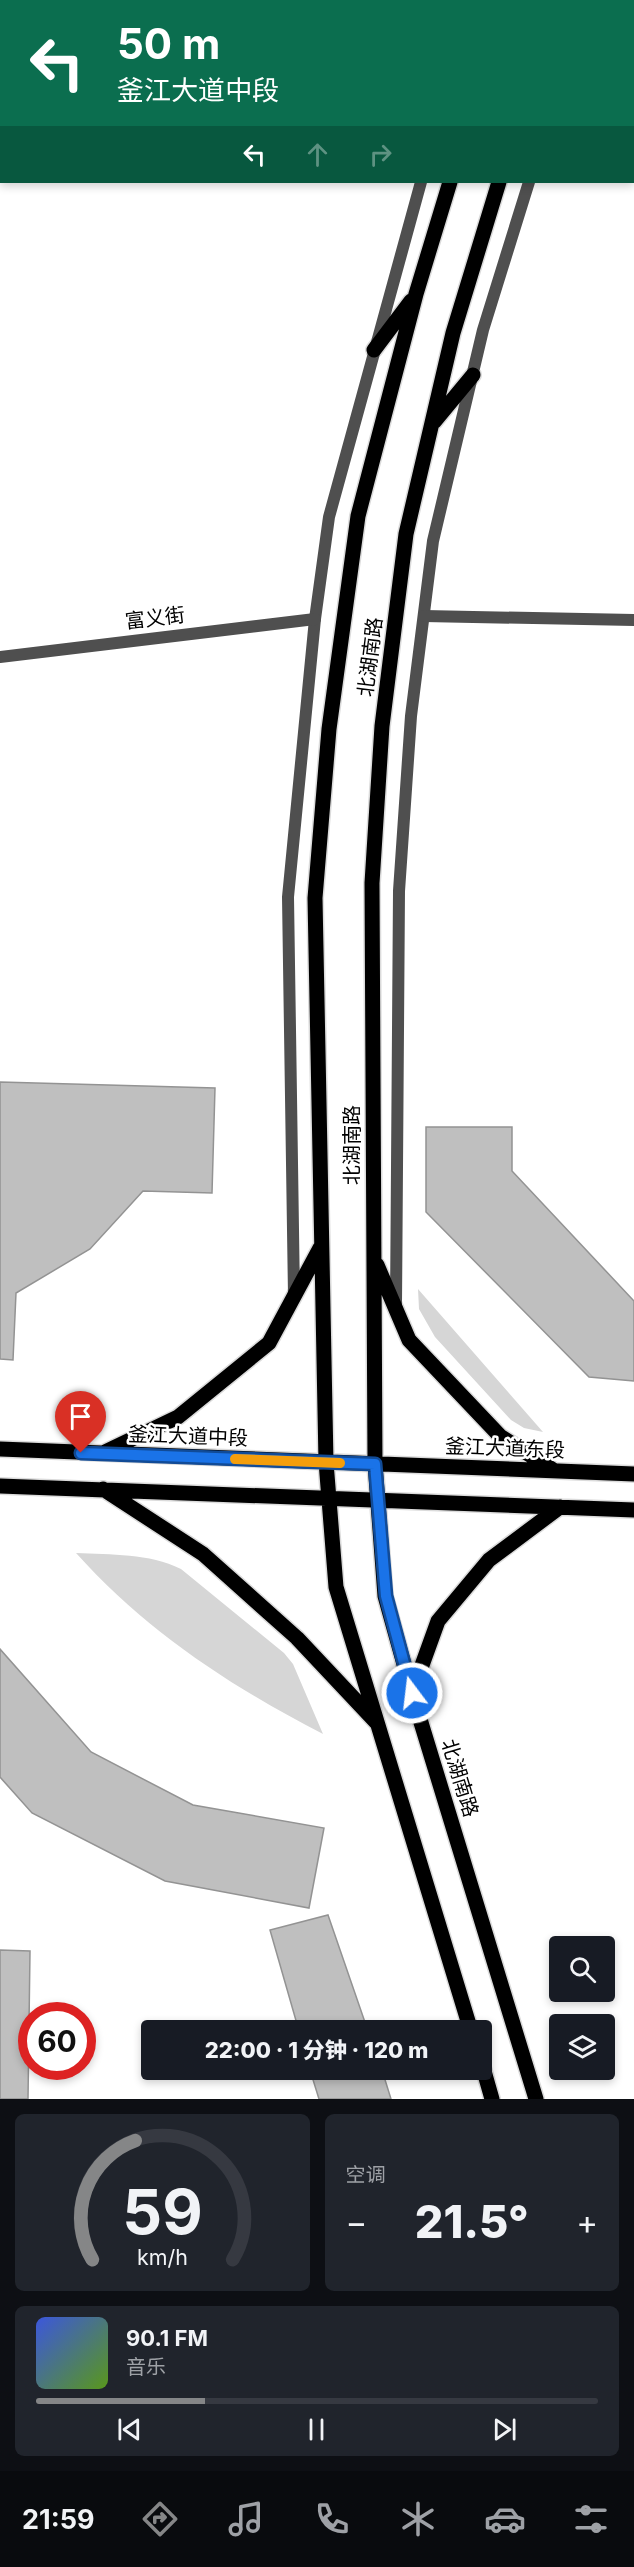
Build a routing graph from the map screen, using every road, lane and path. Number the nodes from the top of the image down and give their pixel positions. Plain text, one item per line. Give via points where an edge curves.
1 (422, 183) edge
2 (450, 183) edge
3 (499, 183) edge
4 (529, 183) edge
5 (416, 294) junction
6 (374, 350) junction
7 (473, 375) junction
8 (432, 425) junction
9 (424, 616) junction
10 (315, 619) junction
11 (634, 620) edge
12 (0, 657) edge
13 (321, 1245) junction
14 (374, 1259) junction
15 (294, 1297) junction
16 (396, 1310) junction
17 (0, 1449) edge
18 (102, 1453) junction
19 (326, 1462) junction
20 (375, 1464) junction
21 (555, 1471) junction
22 (634, 1474) edge
23 (0, 1486) edge
24 (103, 1489) junction
25 (328, 1498) junction
26 (377, 1500) junction
27 (560, 1507) junction
28 (634, 1510) edge
29 (412, 1693) junction
30 (378, 1724) junction
31 (468, 2020) edge
32 (487, 2080) edge
33 (492, 2099) edge
34 (536, 2099) edge

1 - 6 street
2 - 5 main road, 北湖南路
3 - 8 main road, 北湖南路 via 453,333
4 - 7 street
5 - 6 main road
5 - 13 main road, 北湖南路 via 358,516 329,729 315,898
6 - 10 street via 329,517
7 - 8 main road
7 - 9 street via 433,541
8 - 14 main road, 北湖南路 via 406,534 382,726 372,884
9 - 11 street
9 - 16 street via 411,716 399,891
10 - 12 street, 富义街
10 - 15 street via 288,897
13 - 15 main road
13 - 19 main road, 北湖南路
14 - 16 main road
14 - 20 main road, 北湖南路
15 - 18 main road via 269,1343 251,1358 178,1417
16 - 21 main road via 409,1340 500,1436
17 - 18 main road, 釜江大道中段
18 - 19 main road, 釜江大道中段
19 - 20 main road, 釜江大道中段
19 - 25 main road, 北湖南路
20 - 21 main road, 釜江大道东段
20 - 26 main road, 北湖南路
21 - 22 main road, 釜江大道东段
23 - 24 main road
24 - 25 main road
24 - 30 main road via 203,1554 297,1638
25 - 26 main road
25 - 30 main road, 北湖南路 via 336,1587
26 - 27 main road
26 - 29 main road, 北湖南路 via 386,1596
27 - 28 main road
27 - 29 main road via 489,1560 438,1621
29 - 34 main road, 北湖南路
30 - 31 main road, 北湖南路
32 - 33 main road

